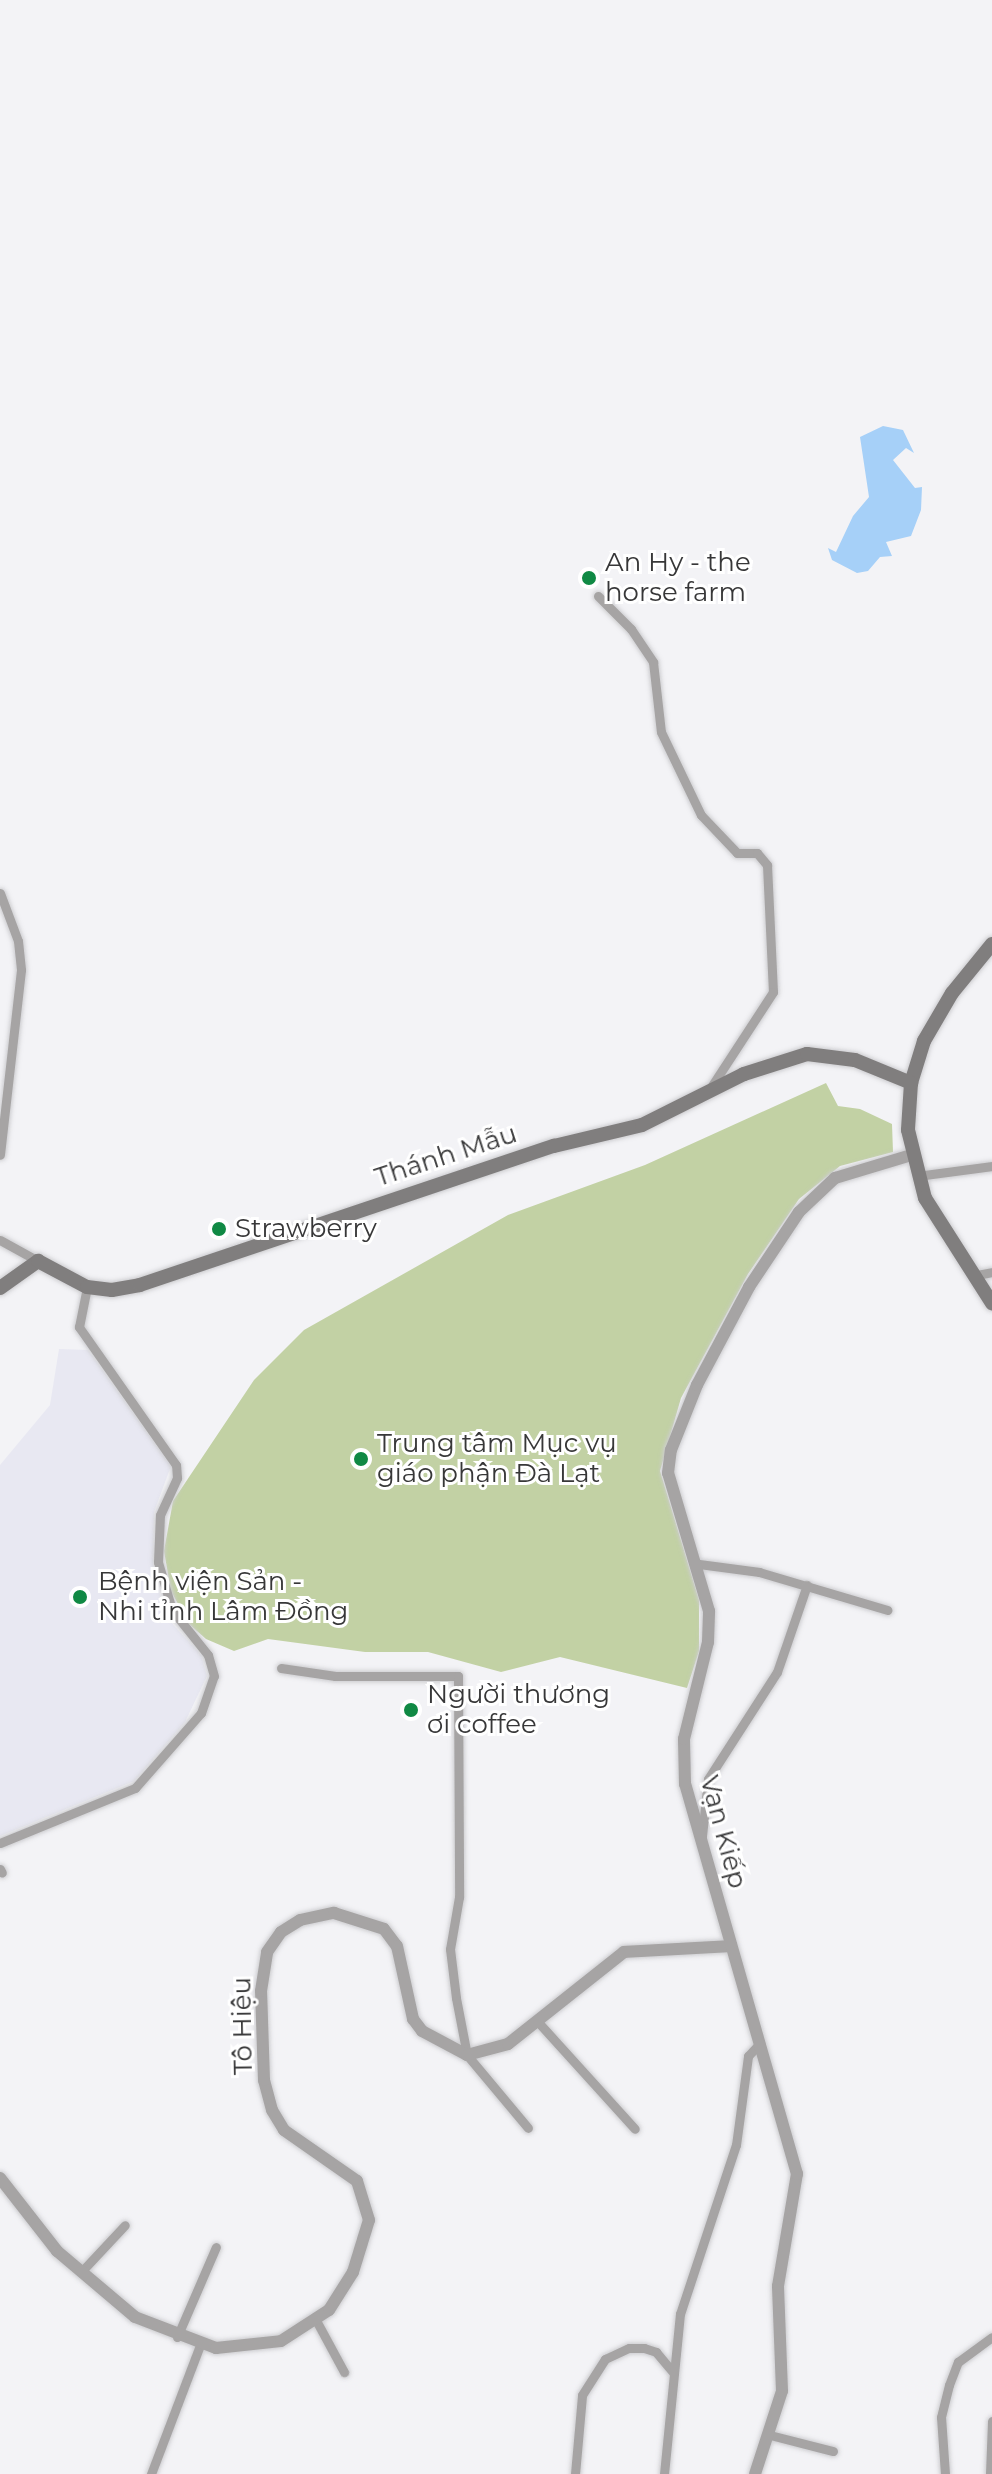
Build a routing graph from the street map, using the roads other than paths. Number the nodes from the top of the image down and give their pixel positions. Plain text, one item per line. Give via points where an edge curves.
1 (598, 596) dead end
2 (0, 893) edge
3 (988, 949) edge
4 (911, 1083) junction
5 (709, 1090) junction
6 (0, 1155) edge
7 (911, 1155) junction
8 (992, 1166) edge
9 (917, 1176) junction
10 (0, 1240) edge
11 (38, 1261) junction
12 (985, 1273) edge
13 (87, 1287) junction
14 (0, 1288) edge
15 (992, 1303) edge
16 (699, 1564) junction
17 (807, 1585) junction
18 (887, 1610) dead end
19 (281, 1668) dead end
20 (701, 1840) junction
21 (0, 1843) edge
22 (731, 1946) junction
23 (538, 2022) junction
24 (760, 2043) junction
25 (467, 2055) junction
26 (528, 2128) dead end
27 (635, 2129) dead end
28 (0, 2178) edge
29 (125, 2225) dead end
30 (216, 2247) dead end
31 (81, 2272) junction
32 (317, 2322) junction
33 (177, 2337) junction
34 (992, 2337) edge
35 (200, 2345) junction
36 (344, 2372) dead end
37 (674, 2375) junction
38 (992, 2421) edge
39 (770, 2435) junction
40 (833, 2451) dead end
41 (151, 2474) edge
42 (575, 2474) edge
43 (664, 2474) edge
44 (755, 2474) edge
45 (945, 2474) edge
46 (990, 2474) edge

1 - 5 street via 631,629 653,662 661,732 701,815 737,853 757,853 767,865 773,992
2 - 6 street via 18,941 21,970
3 - 4 main road via 952,993 924,1041
4 - 5 main road, Thánh Mẫu via 855,1060 807,1054
4 - 7 main road
5 - 13 main road, Thánh Mẫu via 642,1125 509,1161 181,1272 112,1290
7 - 9 main road
7 - 16 street, Vạn Kiếp via 844,1174 819,1190 779,1240 717,1346 677,1435 668,1473
8 - 9 street
9 - 12 main road via 946,1236
10 - 11 street
11 - 13 main road, Thánh Mẫu
11 - 14 main road
12 - 15 main road
13 - 21 street via 79,1327 176,1465 177,1478 160,1515 158,1562 172,1610 208,1655 214,1676 201,1713 135,1788
16 - 17 street
16 - 20 street, Vạn Kiếp via 710,1625 682,1755
17 - 18 street
17 - 20 street via 777,1672 708,1779
19 - 25 street via 335,1676 458,1676 459,1897 450,1949
20 - 22 street, Vạn Kiếp
22 - 23 street via 624,1952 592,1972
22 - 24 street, Vạn Kiếp
23 - 25 street via 508,2044
23 - 27 street
24 - 37 street via 748,2056 736,2145 680,2314
24 - 39 street, Vạn Kiếp via 797,2174 778,2286 782,2391
25 - 26 street
25 - 32 street, Tô Hiệu via 422,2031 413,2019 397,1946 377,1925 349,1914 309,1917 287,1926 269,1946 261,1991 264,2080 272,2110 284,2130 357,2181 369,2212 368,2236 353,2272
28 - 31 street via 39,2231
29 - 31 street
30 - 33 street
31 - 33 street via 135,2317
32 - 35 street via 261,2346
32 - 36 street
33 - 35 street
34 - 45 street via 958,2362 949,2385 941,2417
35 - 41 street
37 - 42 street via 665,2359 644,2348 629,2348 605,2359 582,2395
37 - 43 street
38 - 46 street
39 - 40 street
39 - 44 street, Vạn Kiếp

